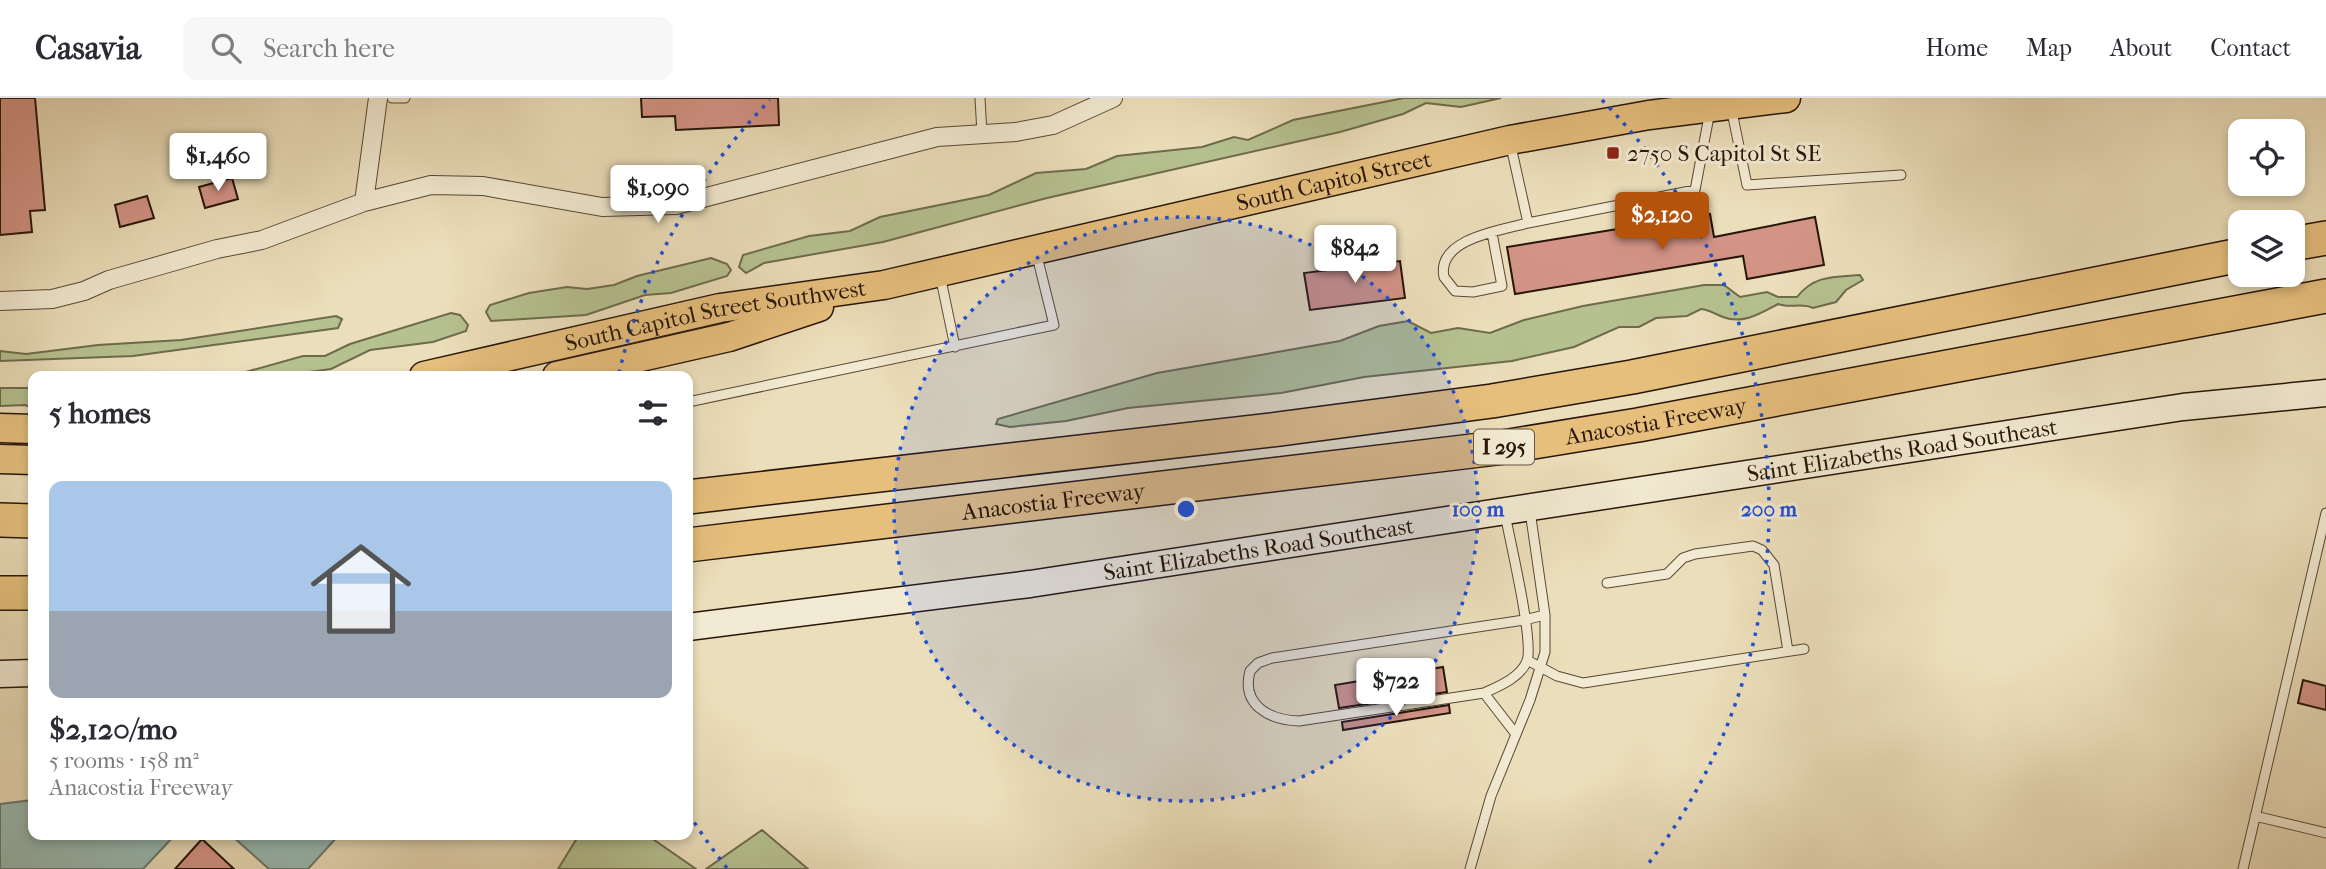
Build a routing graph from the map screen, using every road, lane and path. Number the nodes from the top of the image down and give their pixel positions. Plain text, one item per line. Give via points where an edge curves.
1 (378, 98) edge
2 (391, 98) edge
3 (405, 98) edge
4 (980, 98) edge
5 (1113, 98) edge
6 (1786, 98) edge
7 (1721, 105) junction
8 (982, 134) junction
9 (1510, 141) junction
10 (1901, 175) dead end
11 (364, 202) junction
12 (1528, 223) junction
13 (1492, 233) junction
14 (2326, 238) edge
15 (2305, 242) edge
16 (1035, 251) junction
17 (2228, 257) edge
18 (939, 273) junction
19 (884, 285) junction
20 (2319, 297) edge
21 (0, 301) edge
22 (955, 347) junction
23 (446, 371) edge
24 (584, 371) edge
25 (2326, 393) edge
26 (693, 401) edge
27 (0, 428) edge
28 (28, 429) edge
29 (0, 459) edge
30 (28, 460) edge
31 (693, 496) edge
32 (0, 505) edge
33 (28, 505) edge
34 (1517, 511) junction
35 (2326, 513) edge
36 (0, 520) edge
37 (28, 521) edge
38 (693, 544) edge
39 (1607, 583) dead end
40 (0, 593) edge
41 (28, 593) edge
42 (1545, 615) junction
43 (1524, 620) junction
44 (693, 626) edge
45 (1804, 649) dead end
46 (1788, 651) junction
47 (1527, 660) junction
48 (1542, 667) junction
49 (28, 673) edge
50 (0, 674) edge
51 (1484, 693) junction
52 (1515, 733) junction
53 (2255, 816) junction
54 (2326, 833) edge
55 (1470, 869) edge
56 (2243, 869) edge

1 - 11 street
2 - 3 lane
4 - 8 lane
5 - 8 street via 1053,125
6 - 7 main road, South Capitol Street
7 - 9 main road, South Capitol Street
7 - 10 lane via 1748,185
7 - 12 lane via 1695,190
8 - 11 street via 937,137 676,205 603,207 483,186 431,185
9 - 12 lane
9 - 16 main road, South Capitol Street
11 - 21 street via 262,240 109,280 84,291 52,299
12 - 13 lane
13 - 13 lane via 1502,286 1455,291 1444,277 1445,259 1458,246
14 - 15 highway
16 - 18 main road, South Capitol Street
16 - 22 lane via 1054,325
17 - 31 highway, Anacostia Freeway / I 295 via 1520,396 1279,429
18 - 19 main road, South Capitol Street
18 - 22 lane
19 - 23 main road, South Capitol Street Southwest via 720,308
19 - 24 main road via 729,337
20 - 38 highway, Anacostia Freeway / I 295 via 1509,447
22 - 26 lane
25 - 34 main road, Saint Elizabeths Road Southeast via 2206,404
27 - 28 main road
29 - 30 main road
32 - 33 highway
34 - 42 lane
34 - 43 lane
34 - 44 main road, Saint Elizabeths Road Southeast via 1031,584
35 - 53 lane
36 - 37 highway
39 - 46 lane via 1667,574 1683,558 1695,554 1753,546 1774,565
40 - 41 highway
42 - 43 lane
42 - 48 lane
43 - 47 lane
43 - 51 lane via 1272,659 1258,663 1247,683 1254,704 1286,721
45 - 46 lane
46 - 48 lane via 1583,682
47 - 48 lane
47 - 51 lane via 1515,676
48 - 52 lane
49 - 50 main road
51 - 52 lane
52 - 55 lane via 1490,796
53 - 54 lane
53 - 56 lane

